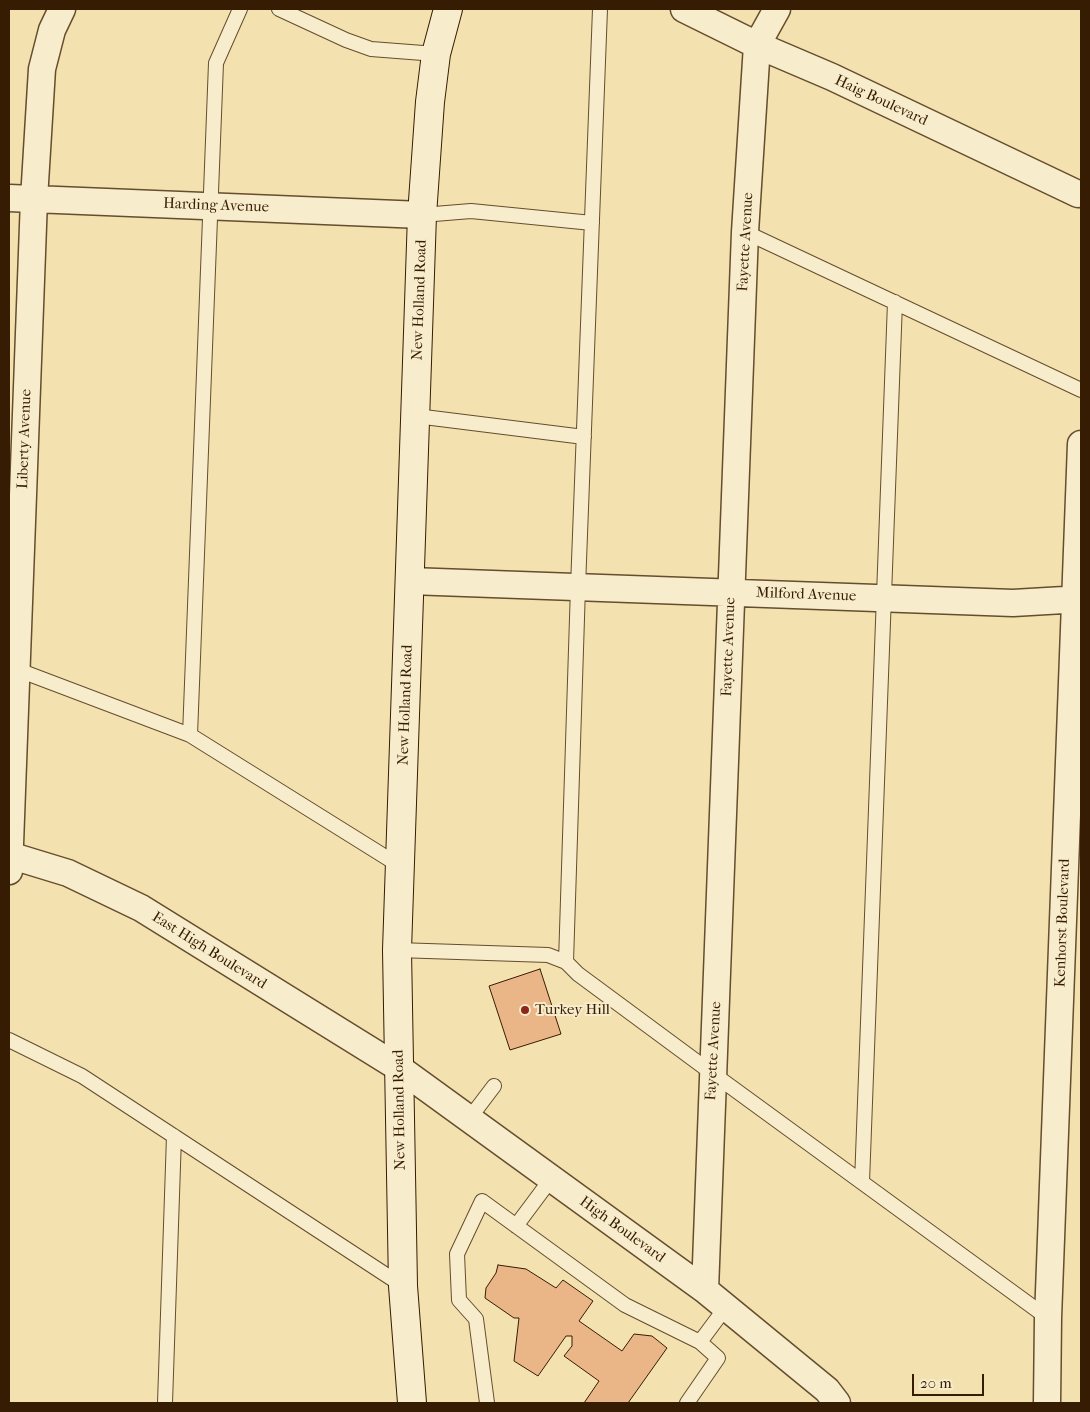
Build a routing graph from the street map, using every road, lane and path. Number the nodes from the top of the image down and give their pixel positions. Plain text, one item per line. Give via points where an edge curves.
1 (62, 9) edge
2 (240, 9) edge
3 (279, 9) edge
4 (448, 9) edge
5 (600, 9) edge
6 (684, 9) edge
7 (777, 9) edge
8 (757, 44) junction
9 (436, 54) junction
10 (21, 198) edge
11 (1080, 198) edge
12 (209, 205) junction
13 (422, 215) junction
14 (592, 223) junction
15 (745, 232) junction
16 (896, 302) junction
17 (1081, 390) edge
18 (416, 416) junction
19 (584, 437) junction
20 (1081, 444) edge
21 (410, 580) junction
22 (578, 587) junction
23 (731, 593) junction
24 (883, 598) junction
25 (1078, 600) edge
26 (12, 668) edge
27 (190, 735) junction
28 (9, 861) edge
29 (400, 866) junction
30 (397, 950) junction
31 (566, 962) junction
32 (9, 1040) edge
33 (1070, 1050) edge
34 (399, 1068) junction
35 (712, 1073) junction
36 (494, 1086) dead end
37 (469, 1119) junction
38 (174, 1136) junction
39 (551, 1179) junction
40 (862, 1182) junction
41 (516, 1226) junction
42 (403, 1286) junction
43 (704, 1290) junction
44 (726, 1307) junction
45 (1048, 1318) junction
46 (700, 1342) junction
47 (165, 1403) edge
48 (412, 1403) edge
49 (487, 1403) edge
50 (687, 1403) edge
51 (837, 1403) edge
52 (1048, 1403) edge

1 - 10 street, Liberty Avenue via 52,30 42,69
2 - 12 lane via 216,63
3 - 9 lane via 371,49
4 - 9 main road, New Holland Road
5 - 14 lane
6 - 8 street, Haig Boulevard
7 - 8 street, Fayette Avenue
8 - 11 street, Haig Boulevard
8 - 15 street, Fayette Avenue
9 - 13 main road, New Holland Road
10 - 12 street, Harding Avenue
10 - 26 street, Liberty Avenue
12 - 13 street, Harding Avenue
12 - 27 lane
13 - 14 lane via 471,211
13 - 18 main road, New Holland Road
14 - 19 lane
15 - 16 lane
15 - 23 street, Fayette Avenue
16 - 17 lane
16 - 24 lane
18 - 19 lane
18 - 21 main road, New Holland Road
19 - 22 lane
20 - 25 street, Kenhorst Boulevard
21 - 22 street, Milford Avenue
21 - 29 main road, New Holland Road
22 - 23 street, Milford Avenue
22 - 31 lane
23 - 24 street, Milford Avenue
23 - 35 street, Fayette Avenue
24 - 25 street, Milford Avenue via 1013,603
24 - 40 lane
25 - 33 street, Kenhorst Boulevard
26 - 27 lane
26 - 28 street, Liberty Avenue
27 - 29 lane
28 - 34 street, East High Boulevard via 68,873 141,908
29 - 30 main road, New Holland Road
30 - 31 lane via 548,955
30 - 34 main road, New Holland Road
31 - 35 lane
32 - 38 lane via 82,1076
33 - 45 street, Kenhorst Boulevard
34 - 37 street, High Boulevard
34 - 42 main road, New Holland Road
35 - 40 lane
35 - 43 street, Fayette Avenue
36 - 37 lane
37 - 39 street, High Boulevard
38 - 42 lane
38 - 47 lane
39 - 41 lane
39 - 43 street, High Boulevard
40 - 45 lane
41 - 46 lane via 625,1304
41 - 49 lane via 482,1202 457,1254 460,1300 476,1319
42 - 48 main road, New Holland Road
43 - 44 street, High Boulevard
44 - 46 lane
44 - 51 street, High Boulevard via 827,1390
45 - 52 street, Kenhorst Boulevard
46 - 50 lane via 718,1358

